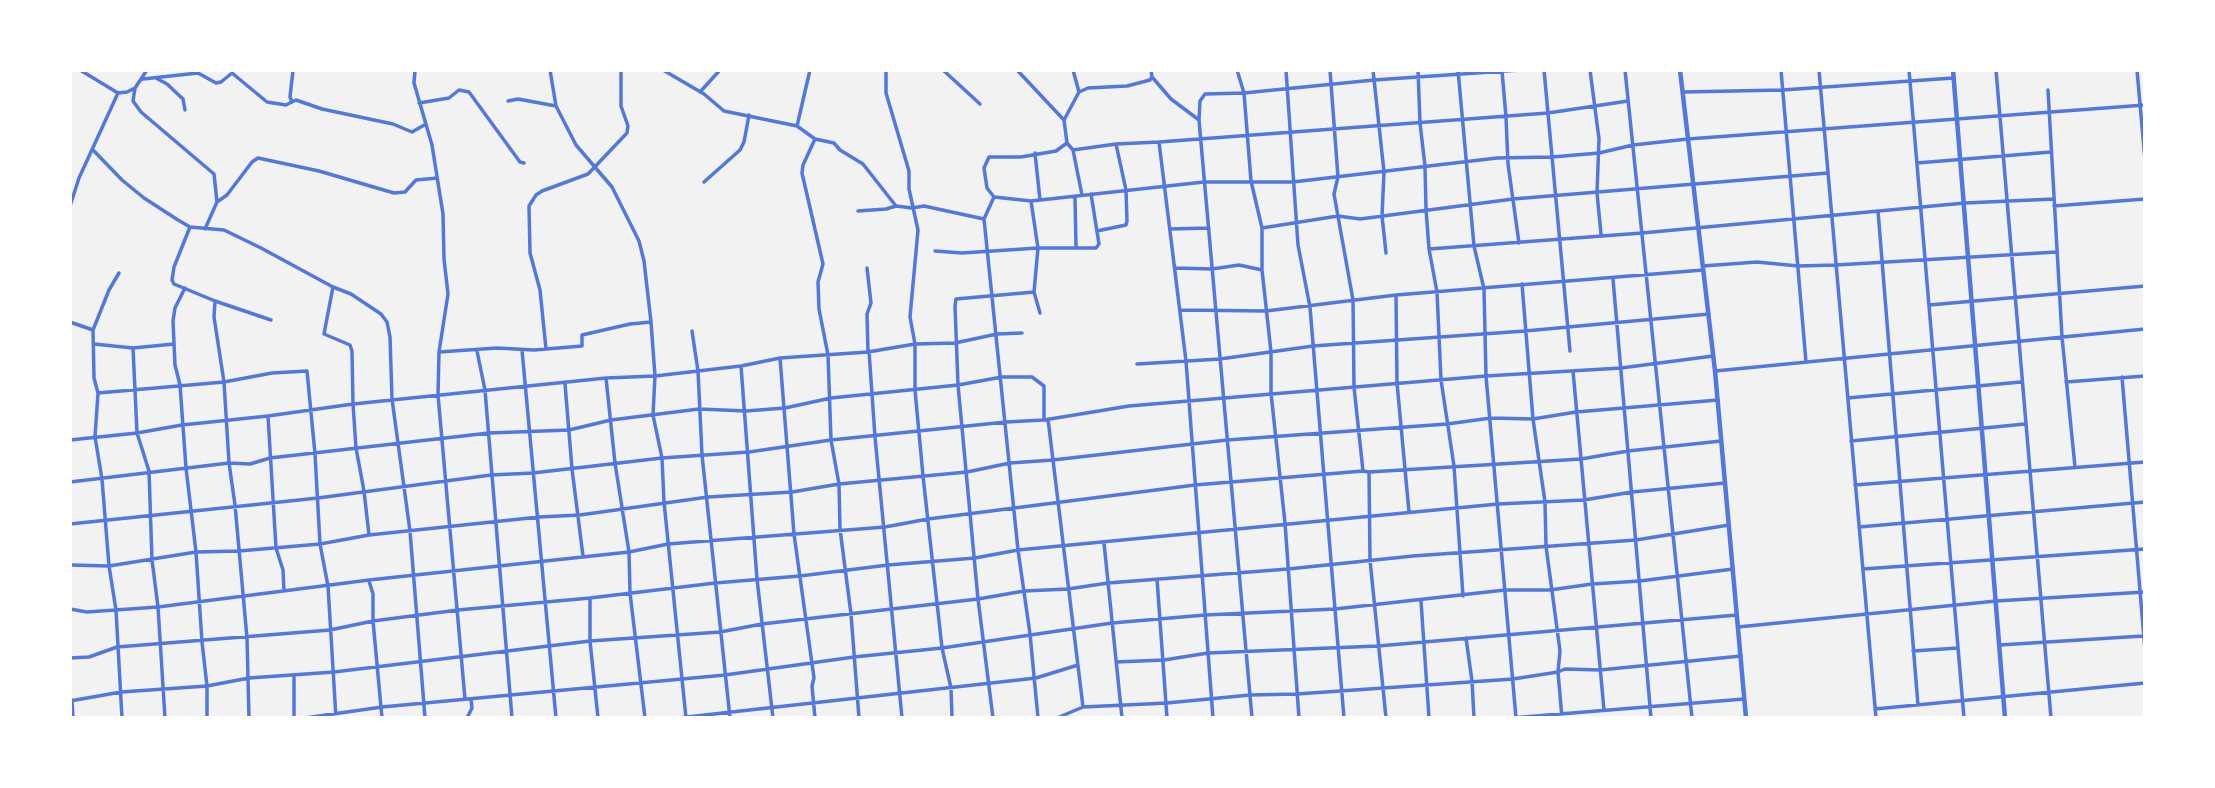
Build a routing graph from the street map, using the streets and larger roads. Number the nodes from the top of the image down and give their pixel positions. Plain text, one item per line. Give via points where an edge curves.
1 (80, 70) edge
2 (147, 70) edge
3 (293, 70) edge
4 (415, 70) edge
5 (550, 70) edge
6 (621, 70) edge
7 (663, 70) edge
8 (720, 70) edge
9 (810, 70) edge
10 (886, 70) edge
11 (943, 70) edge
12 (1017, 70) edge
13 (1073, 70) edge
14 (1151, 70) edge
15 (1237, 70) edge
16 (1286, 70) edge
17 (1330, 70) edge
18 (1373, 70) edge
19 (1418, 70) edge
20 (1520, 70) edge
21 (1544, 70) edge
22 (1590, 70) edge
23 (1625, 70) edge
24 (1680, 70) edge
25 (1781, 70) edge
26 (1819, 70) edge
27 (1909, 70) edge
28 (1953, 70) edge
29 (1996, 70) edge
30 (2137, 70) edge
31 (1502, 71) edge
32 (1458, 73) edge
33 (1152, 77) junction
34 (154, 78) junction
35 (1420, 78) junction
36 (1954, 78) junction
37 (143, 79) junction
38 (1374, 80) junction
39 (1910, 81) junction
40 (1331, 85) junction
41 (1821, 87) junction
42 (135, 88) junction
43 (1288, 90) junction
44 (1783, 90) junction
45 (2048, 90) dead end
46 (700, 92) junction
47 (1079, 92) junction
48 (1683, 92) junction
49 (118, 93) junction
50 (1244, 93) junction
51 (509, 101) dead end
52 (1628, 101) junction
53 (292, 102) junction
54 (419, 103) junction
55 (980, 104) dead end
56 (1594, 105) junction
57 (2142, 105) edge
58 (556, 106) junction
59 (185, 110) dead end
60 (2049, 112) junction
61 (1548, 113) junction
62 (749, 115) junction
63 (2000, 116) junction
64 (1506, 117) junction
65 (1461, 118) junction
66 (1958, 119) junction
67 (1064, 120) junction
68 (1199, 120) junction
69 (1913, 122) junction
70 (1419, 123) junction
71 (426, 124) junction
72 (797, 126) junction
73 (1379, 126) junction
74 (1335, 128) junction
75 (1824, 129) junction
76 (1291, 132) junction
77 (1786, 132) junction
78 (1247, 134) junction
79 (1200, 138) junction
80 (815, 139) junction
81 (1688, 139) junction
82 (1159, 142) junction
83 (1067, 143) junction
84 (1116, 144) junction
85 (1633, 145) junction
86 (93, 150) junction
87 (1073, 150) junction
88 (2051, 152) junction
89 (1035, 153) junction
90 (1599, 153) junction
91 (2003, 156) junction
92 (1552, 158) junction
93 (1508, 159) junction
94 (1961, 159) junction
95 (2145, 160) edge
96 (1466, 161) junction
97 (524, 163) dead end
98 (1917, 163) junction
99 (596, 166) junction
100 (1425, 166) junction
101 (1384, 172) junction
102 (1828, 173) junction
103 (1790, 176) junction
104 (1338, 177) junction
105 (437, 178) junction
106 (704, 181) dead end
107 (1251, 181) junction
108 (1205, 182) junction
109 (1293, 182) junction
110 (1693, 183) junction
111 (1164, 187) junction
112 (1126, 190) junction
113 (1637, 190) junction
114 (1597, 193) junction
115 (1091, 194) junction
116 (1082, 195) junction
117 (1556, 196) junction
118 (994, 197) junction
119 (1074, 197) junction
120 (1513, 199) junction
121 (2054, 199) junction
122 (2145, 199) edge
123 (1040, 200) junction
124 (1031, 201) junction
125 (2007, 201) junction
126 (217, 202) junction
127 (1965, 203) junction
128 (1470, 204) junction
129 (70, 206) edge
130 (896, 206) junction
131 (2054, 206) junction
132 (1921, 207) junction
133 (912, 208) junction
134 (1426, 209) junction
135 (858, 211) dead end
136 (1878, 211) junction
137 (1832, 215) junction
138 (1338, 216) junction
139 (1382, 216) junction
140 (1794, 218) junction
141 (984, 219) junction
142 (1296, 221) junction
143 (190, 227) junction
144 (1698, 227) junction
145 (1209, 228) junction
146 (1262, 228) junction
147 (205, 229) junction
148 (1170, 229) junction
149 (1097, 231) junction
150 (1642, 233) junction
151 (1601, 234) junction
152 (1560, 240) junction
153 (1519, 243) junction
154 (1474, 246) junction
155 (1076, 247) junction
156 (1038, 248) junction
157 (1429, 249) junction
158 (935, 251) dead end
159 (987, 251) junction
160 (2057, 251) junction
161 (1386, 253) dead end
162 (2010, 254) junction
163 (1969, 257) junction
164 (1925, 260) junction
165 (1882, 262) junction
166 (1836, 265) junction
167 (1798, 266) junction
168 (867, 268) dead end
169 (1175, 268) junction
170 (1703, 268) junction
171 (1212, 269) junction
172 (1262, 270) junction
173 (119, 273) dead end
174 (1646, 275) junction
175 (1613, 279) junction
176 (1564, 282) junction
177 (1522, 284) junction
178 (2145, 286) edge
179 (332, 287) junction
180 (185, 288) junction
181 (1484, 289) junction
182 (1034, 292) junction
183 (1437, 292) junction
184 (2059, 294) junction
185 (1396, 295) junction
186 (993, 296) junction
187 (2014, 298) junction
188 (1353, 300) junction
189 (215, 301) junction
190 (1972, 301) junction
191 (1929, 305) junction
192 (1310, 307) junction
193 (1216, 309) junction
194 (1180, 310) junction
195 (1266, 311) junction
196 (1040, 313) dead end
197 (1709, 314) junction
198 (1651, 318) junction
199 (271, 320) dead end
200 (70, 321) edge
201 (651, 322) junction
202 (1617, 323) junction
203 (1568, 326) junction
204 (2145, 329) edge
205 (93, 331) junction
206 (692, 331) dead end
207 (1525, 331) junction
208 (1022, 333) dead end
209 (997, 334) junction
210 (1486, 334) junction
211 (2062, 337) junction
212 (1439, 338) junction
213 (1398, 341) junction
214 (2018, 341) junction
215 (955, 343) junction
216 (1354, 343) junction
217 (94, 344) junction
218 (174, 344) junction
219 (915, 344) junction
220 (1976, 345) junction
221 (1313, 346) junction
222 (133, 348) junction
223 (546, 349) junction
224 (1933, 349) junction
225 (522, 350) junction
226 (477, 351) junction
227 (1570, 351) dead end
228 (439, 352) junction
229 (868, 352) junction
230 (1271, 352) junction
231 (1890, 354) junction
232 (828, 355) junction
233 (1713, 356) junction
234 (780, 358) junction
235 (1844, 358) junction
236 (1220, 359) junction
237 (1186, 361) junction
238 (1806, 362) junction
239 (1656, 363) junction
240 (1137, 364) dead end
241 (741, 366) junction
242 (1621, 368) junction
243 (1573, 370) junction
244 (698, 371) junction
245 (1715, 371) junction
246 (1530, 374) junction
247 (655, 376) junction
248 (1486, 376) junction
249 (2145, 376) edge
250 (1002, 377) junction
251 (2122, 377) junction
252 (606, 378) junction
253 (1441, 380) junction
254 (224, 382) junction
255 (2021, 382) junction
256 (2066, 382) junction
257 (565, 383) junction
258 (1397, 383) junction
259 (180, 385) junction
260 (958, 385) junction
261 (525, 386) junction
262 (1979, 386) junction
263 (1354, 387) junction
264 (485, 390) junction
265 (915, 390) junction
266 (1317, 390) junction
267 (1936, 390) junction
268 (134, 391) junction
269 (98, 393) junction
270 (872, 393) junction
271 (1271, 393) junction
272 (1893, 394) junction
273 (438, 395) junction
274 (1224, 397) junction
275 (831, 398) junction
276 (1848, 398) junction
277 (392, 399) junction
278 (1189, 400) junction
279 (1718, 400) junction
280 (353, 404) junction
281 (1659, 405) junction
282 (785, 408) junction
283 (310, 409) junction
284 (699, 409) junction
285 (1625, 409) junction
286 (746, 411) junction
287 (1576, 412) junction
288 (653, 415) junction
289 (268, 416) junction
290 (1491, 418) junction
291 (227, 419) junction
292 (1046, 419) junction
293 (1533, 419) junction
294 (611, 420) junction
295 (1006, 422) junction
296 (1447, 424) junction
297 (2025, 424) junction
298 (182, 425) junction
299 (963, 428) junction
300 (1401, 428) junction
301 (1358, 429) junction
302 (1982, 429) junction
303 (569, 430) junction
304 (531, 432) junction
305 (919, 432) junction
306 (137, 433) junction
307 (489, 433) junction
308 (1321, 433) junction
309 (1940, 433) junction
310 (1276, 435) junction
311 (96, 437) junction
312 (875, 437) junction
313 (1896, 437) junction
314 (440, 438) junction
315 (70, 440) edge
316 (831, 440) junction
317 (1227, 440) junction
318 (1721, 441) junction
319 (1852, 441) junction
320 (398, 442) junction
321 (1192, 444) junction
322 (788, 446) junction
323 (356, 448) junction
324 (1663, 449) junction
325 (1628, 451) junction
326 (749, 452) junction
327 (315, 454) junction
328 (702, 455) junction
329 (270, 458) junction
330 (662, 458) junction
331 (1581, 459) junction
332 (1053, 460) junction
333 (1538, 462) junction
334 (2145, 462) edge
335 (229, 463) junction
336 (615, 463) junction
337 (1010, 463) junction
338 (1494, 463) junction
339 (2130, 464) junction
340 (1454, 466) junction
341 (2075, 467) junction
342 (186, 468) junction
343 (1406, 468) junction
344 (572, 469) junction
345 (149, 471) junction
346 (1363, 471) junction
347 (2029, 471) junction
348 (967, 472) junction
349 (1368, 472) junction
350 (533, 473) junction
351 (1986, 473) junction
352 (1324, 474) junction
353 (491, 475) junction
354 (923, 476) junction
355 (1944, 477) junction
356 (103, 479) junction
357 (1280, 479) junction
358 (881, 480) junction
359 (1900, 481) junction
360 (70, 482) edge
361 (445, 482) junction
362 (1725, 483) junction
363 (839, 484) junction
364 (1231, 484) junction
365 (1195, 485) junction
366 (1855, 485) junction
367 (403, 486) junction
368 (1668, 489) junction
369 (365, 491) junction
370 (792, 492) junction
371 (1632, 492) junction
372 (751, 495) junction
373 (708, 497) junction
374 (317, 498) junction
375 (1584, 500) junction
376 (664, 502) junction
377 (1545, 502) junction
378 (2145, 502) edge
379 (274, 503) junction
380 (1498, 503) junction
381 (2133, 503) junction
382 (1058, 504) junction
383 (235, 505) junction
384 (1014, 508) junction
385 (1455, 508) junction
386 (622, 509) junction
387 (192, 510) junction
388 (1409, 512) junction
389 (2033, 512) junction
390 (971, 514) junction
391 (580, 515) junction
392 (1370, 515) junction
393 (149, 516) junction
394 (1989, 516) junction
395 (539, 517) junction
396 (928, 519) junction
397 (1328, 519) junction
398 (1947, 519) junction
399 (107, 522) junction
400 (494, 522) junction
401 (1285, 523) junction
402 (1903, 523) junction
403 (70, 524) edge
404 (1729, 525) junction
405 (885, 527) junction
406 (1235, 527) junction
407 (1859, 527) junction
408 (450, 528) junction
409 (840, 529) junction
410 (410, 531) junction
411 (1199, 531) junction
412 (794, 534) junction
413 (1674, 534) junction
414 (369, 535) junction
415 (754, 536) junction
416 (1636, 540) junction
417 (712, 542) junction
418 (1104, 543) junction
419 (1588, 543) junction
420 (320, 544) junction
421 (668, 544) junction
422 (1063, 546) junction
423 (1546, 546) junction
424 (276, 548) junction
425 (2145, 549) edge
426 (1018, 550) junction
427 (1502, 550) junction
428 (2137, 550) junction
429 (239, 551) junction
430 (196, 552) junction
431 (629, 552) junction
432 (1461, 552) junction
433 (583, 555) junction
434 (2037, 557) junction
435 (975, 558) junction
436 (152, 560) junction
437 (1370, 560) junction
438 (1993, 560) junction
439 (933, 561) junction
440 (541, 562) junction
441 (1331, 563) junction
442 (1951, 563) junction
443 (70, 565) edge
444 (888, 565) junction
445 (109, 566) junction
446 (499, 566) junction
447 (1907, 566) junction
448 (1288, 569) junction
449 (1733, 569) junction
450 (1863, 569) junction
451 (845, 570) junction
452 (455, 572) junction
453 (1239, 572) junction
454 (1202, 574) junction
455 (412, 576) junction
456 (800, 576) junction
457 (1678, 577) junction
458 (757, 579) junction
459 (1157, 579) junction
460 (369, 580) junction
461 (1640, 582) junction
462 (715, 583) junction
463 (1108, 583) junction
464 (1592, 584) junction
465 (328, 586) junction
466 (673, 588) junction
467 (1068, 589) junction
468 (1505, 590) junction
469 (1550, 590) junction
470 (284, 591) junction
471 (1024, 591) junction
472 (2143, 592) edge
473 (630, 593) junction
474 (1463, 596) junction
475 (242, 597) junction
476 (590, 598) junction
477 (2040, 598) junction
478 (978, 600) junction
479 (200, 601) junction
480 (1421, 601) junction
481 (1996, 601) junction
482 (544, 602) junction
483 (939, 604) junction
484 (1375, 604) junction
485 (1955, 605) junction
486 (158, 607) junction
487 (503, 607) junction
488 (893, 608) junction
489 (70, 609) edge
490 (1335, 609) junction
491 (116, 610) junction
492 (458, 610) junction
493 (1910, 610) junction
494 (1292, 612) junction
495 (1243, 613) junction
496 (852, 614) junction
497 (1867, 614) junction
498 (1205, 615) junction
499 (1737, 615) junction
500 (415, 616) junction
501 (1682, 619) junction
502 (806, 620) junction
503 (373, 621) junction
504 (1160, 621) junction
505 (1112, 623) junction
506 (1643, 623) junction
507 (762, 624) junction
508 (1596, 627) junction
509 (1738, 627) junction
510 (1073, 628) junction
511 (330, 630) junction
512 (1557, 631) junction
513 (720, 632) junction
514 (1030, 635) junction
515 (1509, 635) junction
516 (2144, 635) edge
517 (677, 636) junction
518 (635, 637) junction
519 (247, 638) junction
520 (1466, 638) junction
521 (590, 641) junction
522 (202, 642) junction
523 (985, 642) junction
524 (1423, 642) junction
525 (2044, 642) junction
526 (2000, 645) junction
527 (160, 646) junction
528 (549, 646) junction
529 (1378, 646) junction
530 (117, 648) junction
531 (942, 648) junction
532 (1338, 648) junction
533 (1958, 648) junction
534 (1293, 649) junction
535 (505, 650) junction
536 (2145, 650) edge
537 (1246, 651) junction
538 (1913, 651) junction
539 (895, 652) junction
540 (1208, 653) junction
541 (461, 656) junction
542 (1741, 656) junction
543 (854, 657) junction
544 (70, 658) edge
545 (1164, 660) junction
546 (420, 661) junction
547 (1116, 662) junction
548 (1686, 662) junction
549 (810, 664) junction
550 (1078, 665) junction
551 (376, 666) junction
552 (1647, 666) junction
553 (769, 669) junction
554 (1600, 670) junction
555 (334, 672) junction
556 (1558, 673) junction
557 (725, 675) junction
558 (294, 676) junction
559 (249, 678) junction
560 (681, 678) junction
561 (1036, 678) junction
562 (1513, 678) junction
563 (1472, 681) junction
564 (2145, 683) edge
565 (642, 684) junction
566 (989, 684) junction
567 (1426, 685) junction
568 (207, 686) junction
569 (594, 686) junction
570 (1383, 687) junction
571 (162, 688) junction
572 (951, 688) junction
573 (553, 690) junction
574 (1342, 691) junction
575 (121, 692) junction
576 (900, 692) junction
577 (2049, 693) junction
578 (1297, 694) junction
579 (1250, 695) junction
580 (509, 696) junction
581 (857, 697) junction
582 (2004, 697) junction
583 (465, 699) junction
584 (471, 699) junction
585 (1745, 699) junction
586 (71, 700) edge
587 (1211, 700) junction
588 (1963, 701) junction
589 (425, 703) junction
590 (1690, 703) junction
591 (1167, 704) junction
592 (813, 705) junction
593 (1918, 705) junction
594 (1120, 706) junction
595 (1650, 706) junction
596 (382, 707) junction
597 (1083, 707) junction
598 (772, 708) junction
599 (1875, 709) junction
600 (1606, 710) junction
601 (729, 712) junction
602 (336, 716) edge
603 (1562, 716) edge
604 (686, 717) edge
605 (73, 718) edge
606 (122, 718) edge
607 (165, 718) edge
608 (207, 718) edge
609 (249, 718) edge
610 (294, 718) edge
611 (305, 718) edge
612 (382, 718) edge
613 (425, 718) edge
614 (467, 718) edge
615 (512, 718) edge
616 (556, 718) edge
617 (598, 718) edge
618 (645, 718) edge
619 (678, 718) edge
620 (730, 718) edge
621 (773, 718) edge
622 (815, 718) edge
623 (859, 718) edge
624 (902, 718) edge
625 (952, 718) edge
626 (993, 718) edge
627 (1039, 718) edge
628 (1122, 718) edge
629 (1167, 718) edge
630 (1213, 718) edge
631 (1252, 718) edge
632 (1299, 718) edge
633 (1344, 718) edge
634 (1386, 718) edge
635 (1429, 718) edge
636 (1474, 718) edge
637 (1514, 718) edge
638 (1608, 718) edge
639 (1651, 718) edge
640 (1692, 718) edge
641 (1746, 718) edge
642 (1876, 718) edge
643 (1964, 718) edge
644 (2006, 718) edge
645 (2051, 718) edge

1 - 49 street
2 - 37 street
3 - 53 street
4 - 54 street
5 - 58 street
6 - 99 street via 621,106 628,131
7 - 46 street
8 - 46 street
9 - 72 street
10 - 133 street via 886,93 909,171
11 - 55 street
12 - 67 street
13 - 47 street
14 - 33 street
15 - 50 street
16 - 43 street
17 - 40 street
18 - 38 street
19 - 35 street
20 - 31 street
21 - 61 street
22 - 56 street
23 - 52 street
24 - 48 street
25 - 44 street
26 - 41 street
27 - 39 street
28 - 36 street
29 - 63 street
30 - 57 street
31 - 32 street
31 - 64 street
32 - 35 street
32 - 65 street
33 - 47 street via 1127,86
33 - 68 street
34 - 37 street
34 - 53 street via 198,73 216,83 232,73 267,102
34 - 59 street via 183,99
35 - 38 street
35 - 70 street
36 - 39 street
36 - 66 street
37 - 42 street
38 - 40 street
38 - 73 street
39 - 41 street
39 - 69 street
40 - 43 street
40 - 74 street
41 - 44 street
41 - 75 street
42 - 49 street
42 - 126 street via 133,101 141,112 214,174
43 - 50 street
43 - 76 street
44 - 48 street
44 - 77 street
45 - 60 street
46 - 62 street via 723,111
47 - 67 street
48 - 81 street
49 - 86 street
50 - 68 street via 1205,94
50 - 78 street
51 - 58 street
52 - 56 street
52 - 85 street
53 - 71 street via 299,100 412,132
54 - 71 street
54 - 97 street via 449,98 459,90 469,92
56 - 61 street
56 - 90 street
57 - 60 street
57 - 95 street
58 - 99 street via 576,145
60 - 63 street
60 - 88 street
61 - 64 street
61 - 92 street
62 - 72 street
62 - 106 street via 740,150
63 - 66 street
63 - 91 street
64 - 65 street
64 - 93 street
65 - 70 street
65 - 96 street
66 - 69 street
66 - 94 street
67 - 83 street
68 - 79 street
69 - 75 street
69 - 98 street
70 - 73 street
70 - 100 street
71 - 105 street
72 - 80 street
73 - 74 street
73 - 101 street
74 - 76 street
74 - 104 street
75 - 77 street
75 - 102 street
76 - 78 street
76 - 109 street
77 - 81 street
77 - 103 street
78 - 79 street
78 - 107 street
79 - 82 street
79 - 108 street
80 - 130 street via 834,143 863,164
80 - 232 street via 803,173 822,264 818,297
81 - 85 street
81 - 110 street
82 - 84 street
82 - 111 street
83 - 87 street
83 - 89 street via 1056,151
84 - 87 street
84 - 112 street
85 - 90 street
85 - 113 street
86 - 129 street
86 - 143 street via 144,198
87 - 116 street
88 - 91 street
88 - 121 street
89 - 118 street via 985,161 987,188
89 - 123 street
90 - 92 street
90 - 114 street
91 - 94 street
91 - 125 street
92 - 93 street
92 - 117 street
93 - 96 street
93 - 120 street
94 - 98 street
94 - 127 street
96 - 100 street
96 - 128 street
98 - 132 street
99 - 201 street via 612,187 639,242
99 - 223 street via 582,177 542,191 529,206 530,253 540,289
100 - 101 street
100 - 134 street
101 - 104 street
101 - 139 street
102 - 103 street
102 - 137 street
103 - 110 street
103 - 140 street
104 - 109 street
104 - 138 street via 1334,194
105 - 126 street via 416,180 405,192 394,193 258,158
105 - 228 street via 449,294
107 - 108 street
107 - 109 street
107 - 146 street
108 - 111 street
108 - 145 street
109 - 142 street
110 - 113 street
110 - 144 street
111 - 112 street
111 - 148 street
112 - 115 street
112 - 149 street via 1126,225
113 - 114 street
113 - 150 street
114 - 117 street
114 - 151 street
115 - 116 street
115 - 149 street
116 - 119 street
117 - 120 street
117 - 152 street
118 - 124 street
118 - 141 street
119 - 123 street
119 - 155 street
120 - 128 street
120 - 153 street
121 - 125 street
121 - 131 street
122 - 131 street
123 - 124 street
124 - 156 street
125 - 127 street
125 - 162 street
126 - 147 street
127 - 132 street
127 - 163 street
128 - 134 street
128 - 154 street
130 - 133 street
130 - 135 street
131 - 160 street
132 - 136 street
132 - 164 street
133 - 141 street via 924,206
133 - 219 street via 918,230 910,317
134 - 139 street
134 - 157 street
136 - 137 street
136 - 165 street
137 - 140 street
137 - 166 street
138 - 139 street
138 - 142 street
138 - 188 street
139 - 161 street
140 - 144 street
140 - 167 street
141 - 159 street
142 - 146 street
142 - 192 street
143 - 147 street
143 - 180 street via 172,280
144 - 150 street
144 - 170 street
145 - 148 street
145 - 171 street
146 - 172 street
147 - 179 street via 224,230
148 - 169 street
149 - 155 street via 1098,247
150 - 151 street
150 - 174 street
151 - 152 street
152 - 153 street
152 - 176 street
153 - 154 street
154 - 157 street
154 - 181 street
155 - 156 street
156 - 159 street
156 - 182 street
157 - 183 street
158 - 159 street
159 - 186 street
160 - 162 street
160 - 184 street
162 - 163 street
162 - 187 street
163 - 164 street
163 - 190 street
164 - 165 street
164 - 191 street
165 - 166 street
165 - 231 street
166 - 167 street
166 - 235 street
167 - 170 street via 1757,262
167 - 238 street
168 - 229 street via 871,303
169 - 171 street
169 - 194 street
170 - 174 street
170 - 197 street
171 - 172 street via 1239,265
171 - 193 street
172 - 195 street
173 - 205 street
174 - 175 street
174 - 198 street
175 - 176 street
175 - 202 street
176 - 177 street
176 - 203 street
177 - 181 street
177 - 207 street
178 - 184 street
179 - 277 street via 366,303 387,322
179 - 280 street via 324,334 350,345
180 - 189 street
180 - 218 street via 175,308
181 - 183 street
181 - 210 street
182 - 186 street
182 - 196 street
183 - 185 street
183 - 212 street
184 - 187 street
184 - 211 street
185 - 188 street
185 - 213 street
186 - 209 street
186 - 215 street via 956,299
187 - 190 street
187 - 214 street
188 - 192 street
188 - 216 street
189 - 199 street
189 - 254 street
190 - 191 street
190 - 220 street
191 - 224 street
192 - 195 street
192 - 221 street
193 - 194 street
193 - 195 street
193 - 236 street
194 - 237 street
195 - 230 street
197 - 198 street
197 - 233 street
198 - 202 street
198 - 239 street
200 - 205 street
201 - 223 street via 582,335 582,346
201 - 247 street
202 - 203 street
202 - 242 street
203 - 207 street
203 - 227 street
204 - 211 street
205 - 217 street
206 - 244 street
207 - 210 street
207 - 246 street
208 - 209 street
209 - 215 street
209 - 250 street
210 - 212 street
210 - 248 street
211 - 214 street
211 - 256 street
212 - 213 street
212 - 253 street
213 - 216 street
213 - 258 street
214 - 220 street
214 - 255 street
215 - 219 street
215 - 260 street
216 - 221 street
216 - 263 street
217 - 222 street
217 - 269 street
218 - 222 street
218 - 259 street
219 - 229 street
219 - 265 street
220 - 224 street
220 - 262 street
221 - 230 street
221 - 266 street
222 - 268 street
223 - 225 street
224 - 231 street
224 - 267 street
225 - 226 street
225 - 261 street
226 - 228 street
226 - 264 street
228 - 273 street
229 - 232 street
229 - 270 street
230 - 236 street
230 - 271 street
231 - 235 street
231 - 272 street
232 - 234 street
232 - 275 street
233 - 239 street
233 - 245 street
234 - 241 street
234 - 282 street
235 - 238 street
235 - 276 street
236 - 237 street
236 - 274 street
237 - 240 street
237 - 278 street
238 - 245 street
239 - 242 street
239 - 281 street
241 - 244 street
241 - 286 street
242 - 243 street
242 - 285 street
243 - 246 street
243 - 287 street
244 - 247 street
244 - 284 street
245 - 279 street
246 - 248 street
246 - 293 street
247 - 252 street
247 - 288 street
248 - 253 street
248 - 290 street
249 - 251 street
250 - 260 street
250 - 292 street via 1032,377 1044,386
250 - 295 street
251 - 256 street
251 - 339 street
252 - 257 street
252 - 294 street
253 - 258 street
253 - 296 street
254 - 259 street
254 - 283 street via 307,371
254 - 291 street
255 - 262 street
255 - 297 street
256 - 341 street
257 - 261 street
257 - 303 street
258 - 263 street
258 - 300 street
259 - 268 street
259 - 298 street
260 - 265 street
260 - 299 street
261 - 264 street
261 - 304 street
262 - 267 street
262 - 302 street
263 - 266 street
263 - 301 street
264 - 273 street
264 - 307 street
265 - 270 street
265 - 305 street
266 - 271 street
266 - 308 street
267 - 272 street
267 - 309 street
268 - 269 street
268 - 306 street
269 - 311 street
270 - 275 street
270 - 312 street
271 - 274 street
271 - 310 street
272 - 276 street
272 - 313 street
273 - 277 street
273 - 314 street
274 - 278 street
274 - 317 street
275 - 282 street
275 - 316 street
276 - 319 street
277 - 280 street
277 - 320 street
278 - 292 street
278 - 321 street
279 - 281 street
279 - 318 street
280 - 283 street
280 - 323 street
281 - 285 street
281 - 324 street
282 - 286 street
282 - 322 street
283 - 289 street
283 - 327 street
284 - 286 street
284 - 288 street
284 - 328 street
285 - 287 street
285 - 325 street
286 - 326 street
287 - 293 street
287 - 331 street
288 - 294 street
288 - 330 street
289 - 291 street
289 - 329 street
290 - 293 street
290 - 296 street
290 - 338 street
291 - 298 street
291 - 335 street
292 - 295 street
292 - 332 street
293 - 333 street
294 - 303 street
294 - 336 street
295 - 299 street
295 - 337 street
296 - 300 street
296 - 340 street
297 - 302 street
297 - 347 street
298 - 306 street
298 - 342 street
299 - 305 street
299 - 348 street
300 - 301 street
300 - 343 street
301 - 308 street
301 - 346 street
302 - 309 street
302 - 351 street
303 - 304 street
303 - 344 street
304 - 307 street
304 - 350 street
305 - 312 street
305 - 354 street
306 - 311 street
306 - 345 street
307 - 314 street
307 - 353 street
308 - 310 street
308 - 352 street
309 - 313 street
309 - 355 street
310 - 317 street
310 - 357 street
311 - 315 street
311 - 356 street
312 - 316 street
312 - 358 street
313 - 319 street
313 - 359 street
314 - 320 street
314 - 361 street
316 - 322 street
316 - 363 street
317 - 321 street
317 - 364 street
318 - 324 street
318 - 362 street
319 - 366 street
320 - 323 street
320 - 367 street
321 - 332 street
321 - 365 street
322 - 326 street
322 - 370 street
323 - 327 street
323 - 369 street
324 - 325 street
324 - 368 street
325 - 331 street
325 - 371 street
326 - 328 street
326 - 372 street
327 - 329 street
327 - 374 street
328 - 330 street
328 - 373 street
329 - 335 street via 250,464
329 - 379 street
330 - 336 street
330 - 376 street
331 - 333 street
331 - 375 street
332 - 337 street
332 - 382 street
333 - 338 street
333 - 377 street
334 - 339 street
335 - 342 street
335 - 383 street
336 - 344 street
336 - 386 street
337 - 348 street
337 - 384 street
338 - 340 street
338 - 380 street
339 - 341 street
339 - 381 street
340 - 343 street
340 - 385 street
341 - 347 street
342 - 345 street
342 - 387 street
343 - 349 street
343 - 388 street
344 - 350 street
344 - 391 street
345 - 356 street
345 - 393 street
346 - 349 street
346 - 352 street
347 - 351 street
347 - 389 street
348 - 354 street
348 - 390 street
349 - 392 street
350 - 353 street
350 - 395 street
351 - 355 street
351 - 394 street
352 - 357 street
352 - 397 street
353 - 361 street
353 - 400 street
354 - 358 street
354 - 396 street
355 - 359 street
355 - 398 street
356 - 360 street
356 - 399 street
357 - 364 street
357 - 401 street
358 - 363 street
358 - 405 street
359 - 366 street
359 - 402 street
361 - 367 street
361 - 408 street
362 - 368 street
362 - 404 street
363 - 370 street
363 - 409 street
364 - 365 street
364 - 406 street
365 - 382 street
365 - 411 street
366 - 407 street
367 - 369 street
367 - 410 street
368 - 371 street
368 - 413 street
369 - 374 street
369 - 414 street
370 - 372 street
370 - 412 street
371 - 375 street
371 - 416 street
372 - 373 street
372 - 415 street
373 - 376 street
373 - 417 street
374 - 379 street
374 - 420 street
375 - 377 street
375 - 419 street
376 - 386 street
376 - 421 street
377 - 380 street
377 - 423 street
378 - 381 street
379 - 383 street
379 - 424 street
380 - 385 street
380 - 427 street
381 - 389 street
381 - 428 street
382 - 384 street
382 - 422 street
383 - 387 street
383 - 429 street
384 - 390 street
384 - 426 street
385 - 388 street
385 - 432 street
386 - 391 street
386 - 431 street
387 - 393 street
387 - 430 street
388 - 392 street
389 - 394 street
389 - 434 street
390 - 396 street
390 - 435 street
391 - 395 street
391 - 433 street
392 - 397 street
392 - 437 street
393 - 399 street
393 - 436 street
394 - 398 street
394 - 438 street
395 - 400 street
395 - 440 street
396 - 405 street
396 - 439 street
397 - 401 street
397 - 441 street
398 - 402 street
398 - 442 street
399 - 403 street
399 - 445 street
400 - 408 street
400 - 446 street
401 - 406 street
401 - 448 street
402 - 407 street
402 - 447 street
404 - 413 street
404 - 449 street
405 - 409 street
405 - 444 street
406 - 411 street
406 - 453 street
407 - 450 street
408 - 410 street
408 - 452 street
409 - 412 street
409 - 451 street
410 - 414 street
410 - 455 street
411 - 418 street
411 - 454 street
412 - 415 street
412 - 456 street
413 - 416 street
413 - 457 street
414 - 420 street
415 - 417 street
415 - 458 street
416 - 419 street
416 - 461 street
417 - 421 street
417 - 462 street
418 - 422 street
418 - 463 street
419 - 423 street
419 - 464 street
420 - 424 street
420 - 465 street
421 - 431 street
421 - 466 street
422 - 426 street
422 - 467 street
423 - 427 street
423 - 469 street
424 - 429 street
424 - 470 street
425 - 428 street
426 - 435 street
426 - 471 street
427 - 432 street
427 - 468 street
428 - 434 street
428 - 472 street
429 - 430 street
429 - 475 street
430 - 436 street
430 - 479 street
431 - 433 street
431 - 473 street
432 - 437 street
432 - 474 street
433 - 440 street
434 - 438 street
434 - 477 street
435 - 439 street
435 - 478 street
436 - 445 street
436 - 486 street
437 - 441 street
437 - 484 street
438 - 442 street
438 - 481 street
439 - 444 street
439 - 483 street
440 - 446 street
440 - 482 street
441 - 448 street
441 - 490 street
442 - 447 street
442 - 485 street
443 - 445 street
444 - 451 street
444 - 488 street
445 - 491 street
446 - 452 street
446 - 487 street
447 - 450 street
447 - 493 street
448 - 453 street
448 - 494 street
449 - 457 street
449 - 499 street
450 - 497 street
451 - 456 street
451 - 496 street
452 - 455 street
452 - 492 street
453 - 454 street
453 - 495 street
454 - 459 street
454 - 498 street
455 - 460 street
455 - 500 street
456 - 458 street
456 - 502 street
457 - 461 street
457 - 501 street
458 - 462 street
458 - 507 street
459 - 463 street
459 - 504 street
460 - 465 street
460 - 503 street
461 - 464 street
461 - 506 street
462 - 466 street
462 - 513 street
463 - 467 street
463 - 505 street
464 - 469 street
464 - 508 street
465 - 470 street
465 - 511 street
466 - 473 street
466 - 517 street
467 - 471 street
467 - 510 street
468 - 469 street
468 - 474 street
468 - 515 street
469 - 512 street
470 - 475 street
471 - 478 street
471 - 514 street
472 - 477 street
472 - 516 street
473 - 476 street
473 - 518 street
474 - 480 street
475 - 479 street
475 - 519 street
476 - 482 street
476 - 521 street
477 - 481 street
477 - 525 street
478 - 483 street
478 - 523 street
479 - 486 street
479 - 522 street
480 - 484 street
480 - 524 street
481 - 485 street
481 - 526 street
482 - 487 street
482 - 528 street
483 - 488 street
483 - 531 street
484 - 490 street
484 - 529 street
485 - 493 street
485 - 533 street
486 - 491 street
486 - 527 street
487 - 492 street
487 - 535 street
488 - 496 street
488 - 539 street
489 - 491 street
490 - 494 street
490 - 532 street
491 - 530 street
492 - 500 street
492 - 541 street
493 - 497 street
493 - 538 street
494 - 495 street
494 - 534 street
495 - 498 street
495 - 537 street
496 - 502 street
496 - 543 street
497 - 509 street
497 - 599 street
498 - 504 street
498 - 540 street
499 - 501 street
499 - 509 street
500 - 503 street
500 - 546 street
501 - 506 street
501 - 548 street
502 - 507 street
502 - 549 street
503 - 511 street
503 - 551 street
504 - 505 street
504 - 545 street
505 - 510 street
505 - 547 street
506 - 508 street
506 - 552 street
507 - 513 street
507 - 553 street
508 - 512 street
508 - 554 street
509 - 542 street
510 - 514 street
510 - 550 street
511 - 519 street
511 - 555 street
512 - 515 street
512 - 556 street
513 - 517 street
513 - 557 street
514 - 523 street
514 - 561 street
515 - 520 street
515 - 562 street
516 - 525 street
516 - 536 street
517 - 518 street
517 - 560 street
518 - 521 street
518 - 565 street
519 - 522 street
519 - 559 street
520 - 524 street
520 - 563 street
521 - 528 street
521 - 569 street
522 - 527 street
522 - 568 street
523 - 531 street
523 - 566 street
524 - 529 street
524 - 567 street
525 - 526 street
525 - 577 street
526 - 582 street
527 - 530 street
527 - 571 street
528 - 535 street
528 - 573 street
529 - 532 street
529 - 570 street
530 - 544 street
530 - 575 street
531 - 539 street
531 - 572 street
532 - 534 street
532 - 574 street
533 - 538 street
533 - 588 street
534 - 537 street
534 - 578 street
535 - 541 street
535 - 580 street
537 - 540 street
537 - 579 street
538 - 593 street
539 - 543 street
539 - 576 street
540 - 545 street
540 - 587 street
541 - 546 street
541 - 583 street
542 - 548 street
542 - 585 street
543 - 549 street
543 - 581 street
545 - 547 street
545 - 591 street
546 - 551 street
546 - 589 street
547 - 594 street
548 - 552 street
548 - 590 street
549 - 553 street
549 - 592 street
550 - 561 street
550 - 597 street
551 - 555 street
551 - 596 street
552 - 554 street
552 - 595 street
553 - 557 street
553 - 598 street
554 - 556 street
554 - 600 street
555 - 558 street
555 - 602 street
556 - 562 street
556 - 603 street
557 - 560 street
557 - 601 street
558 - 559 street
558 - 610 street
559 - 568 street
559 - 609 street
560 - 565 street
560 - 604 street
561 - 566 street
561 - 627 street
562 - 563 street
562 - 637 street
563 - 567 street
563 - 636 street
564 - 577 street
565 - 569 street
565 - 618 street
566 - 572 street
566 - 626 street
567 - 570 street
567 - 635 street
568 - 571 street
568 - 608 street
569 - 573 street
569 - 617 street
570 - 574 street
570 - 634 street
571 - 575 street
571 - 607 street
572 - 576 street
572 - 625 street
573 - 580 street
573 - 616 street
574 - 578 street
574 - 633 street
575 - 586 street
575 - 606 street
576 - 581 street
576 - 624 street
577 - 582 street
577 - 645 street
578 - 579 street
578 - 632 street
579 - 587 street
579 - 631 street
580 - 584 street
580 - 615 street
581 - 592 street
581 - 623 street
582 - 588 street
582 - 644 street
583 - 584 street
583 - 589 street
584 - 614 street
585 - 590 street
585 - 641 street
586 - 605 street
587 - 591 street
587 - 630 street
588 - 593 street
588 - 643 street
589 - 596 street
589 - 613 street
590 - 595 street
590 - 640 street
591 - 594 street
591 - 629 street
592 - 598 street
592 - 622 street
593 - 599 street
594 - 597 street
594 - 628 street
595 - 600 street
595 - 639 street
596 - 602 street
596 - 612 street
597 - 627 street via 1057,718
598 - 601 street
598 - 621 street
599 - 642 street
600 - 603 street
600 - 638 street
601 - 604 street
601 - 620 street
602 - 611 street
603 - 637 street
604 - 619 street

